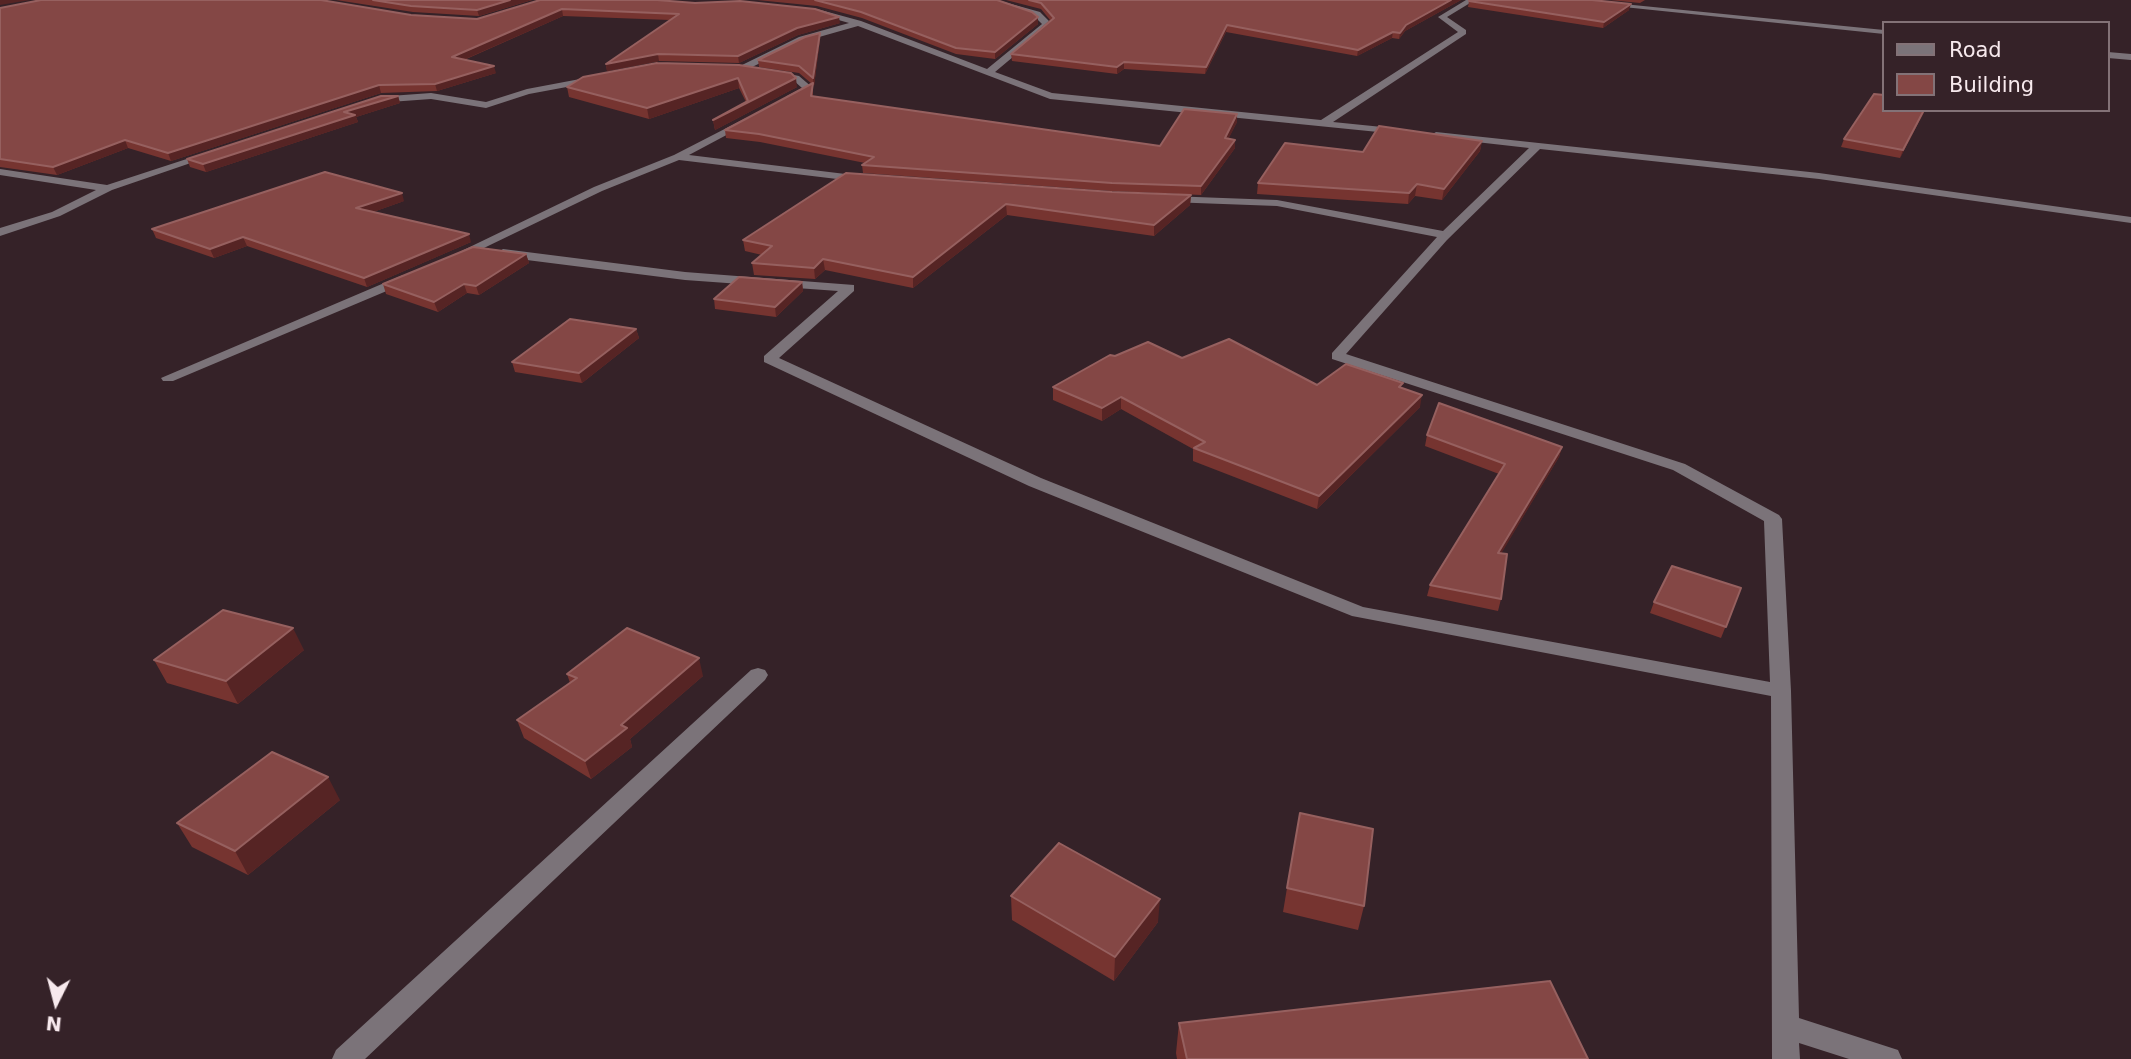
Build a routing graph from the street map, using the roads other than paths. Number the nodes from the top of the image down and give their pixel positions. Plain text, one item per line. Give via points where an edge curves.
1 (989, 0) edge
2 (1471, 0) edge
3 (1560, 0) edge
4 (804, 9) edge
5 (858, 23) junction
6 (1882, 32) edge
7 (2110, 55) edge
8 (2131, 57) edge
9 (713, 68) edge
10 (741, 69) junction
11 (989, 72) junction
12 (606, 77) edge
13 (785, 100) edge
14 (369, 103) edge
15 (761, 113) edge
16 (1324, 123) junction
17 (1404, 132) edge
18 (1431, 134) edge
19 (1538, 145) junction
20 (226, 149) edge
21 (678, 157) junction
22 (0, 172) edge
23 (876, 180) edge
24 (108, 188) junction
25 (1153, 199) edge
26 (2131, 220) edge
27 (0, 232) edge
28 (1446, 234) junction
29 (474, 249) junction
30 (436, 265) edge
31 (410, 276) edge
32 (168, 379) dead end
33 (758, 675) dead end
34 (1781, 691) junction
35 (1786, 1026) junction
36 (346, 1059) edge
37 (1786, 1059) edge
38 (1888, 1059) edge

1 - 11 street via 1037,13 1047,23
2 - 16 street via 1442,17 1463,32
3 - 6 street
4 - 5 street
5 - 10 street via 802,39
5 - 11 street
7 - 8 street
9 - 10 street
10 - 13 street via 796,78 808,88
11 - 16 street via 1050,96
12 - 14 street via 486,105 431,96 382,98
15 - 21 street
16 - 17 street
18 - 19 street
19 - 26 street via 1819,176
19 - 28 street
20 - 24 street
21 - 23 street
21 - 29 street via 598,188
22 - 24 street
24 - 27 street via 56,214
25 - 28 street via 1277,203
28 - 34 street via 1337,356 1679,467 1773,519
29 - 30 street
29 - 34 street via 685,276 849,288 769,359 1035,482 1359,612
31 - 32 street
33 - 36 street
34 - 35 street
35 - 37 street
35 - 38 street

